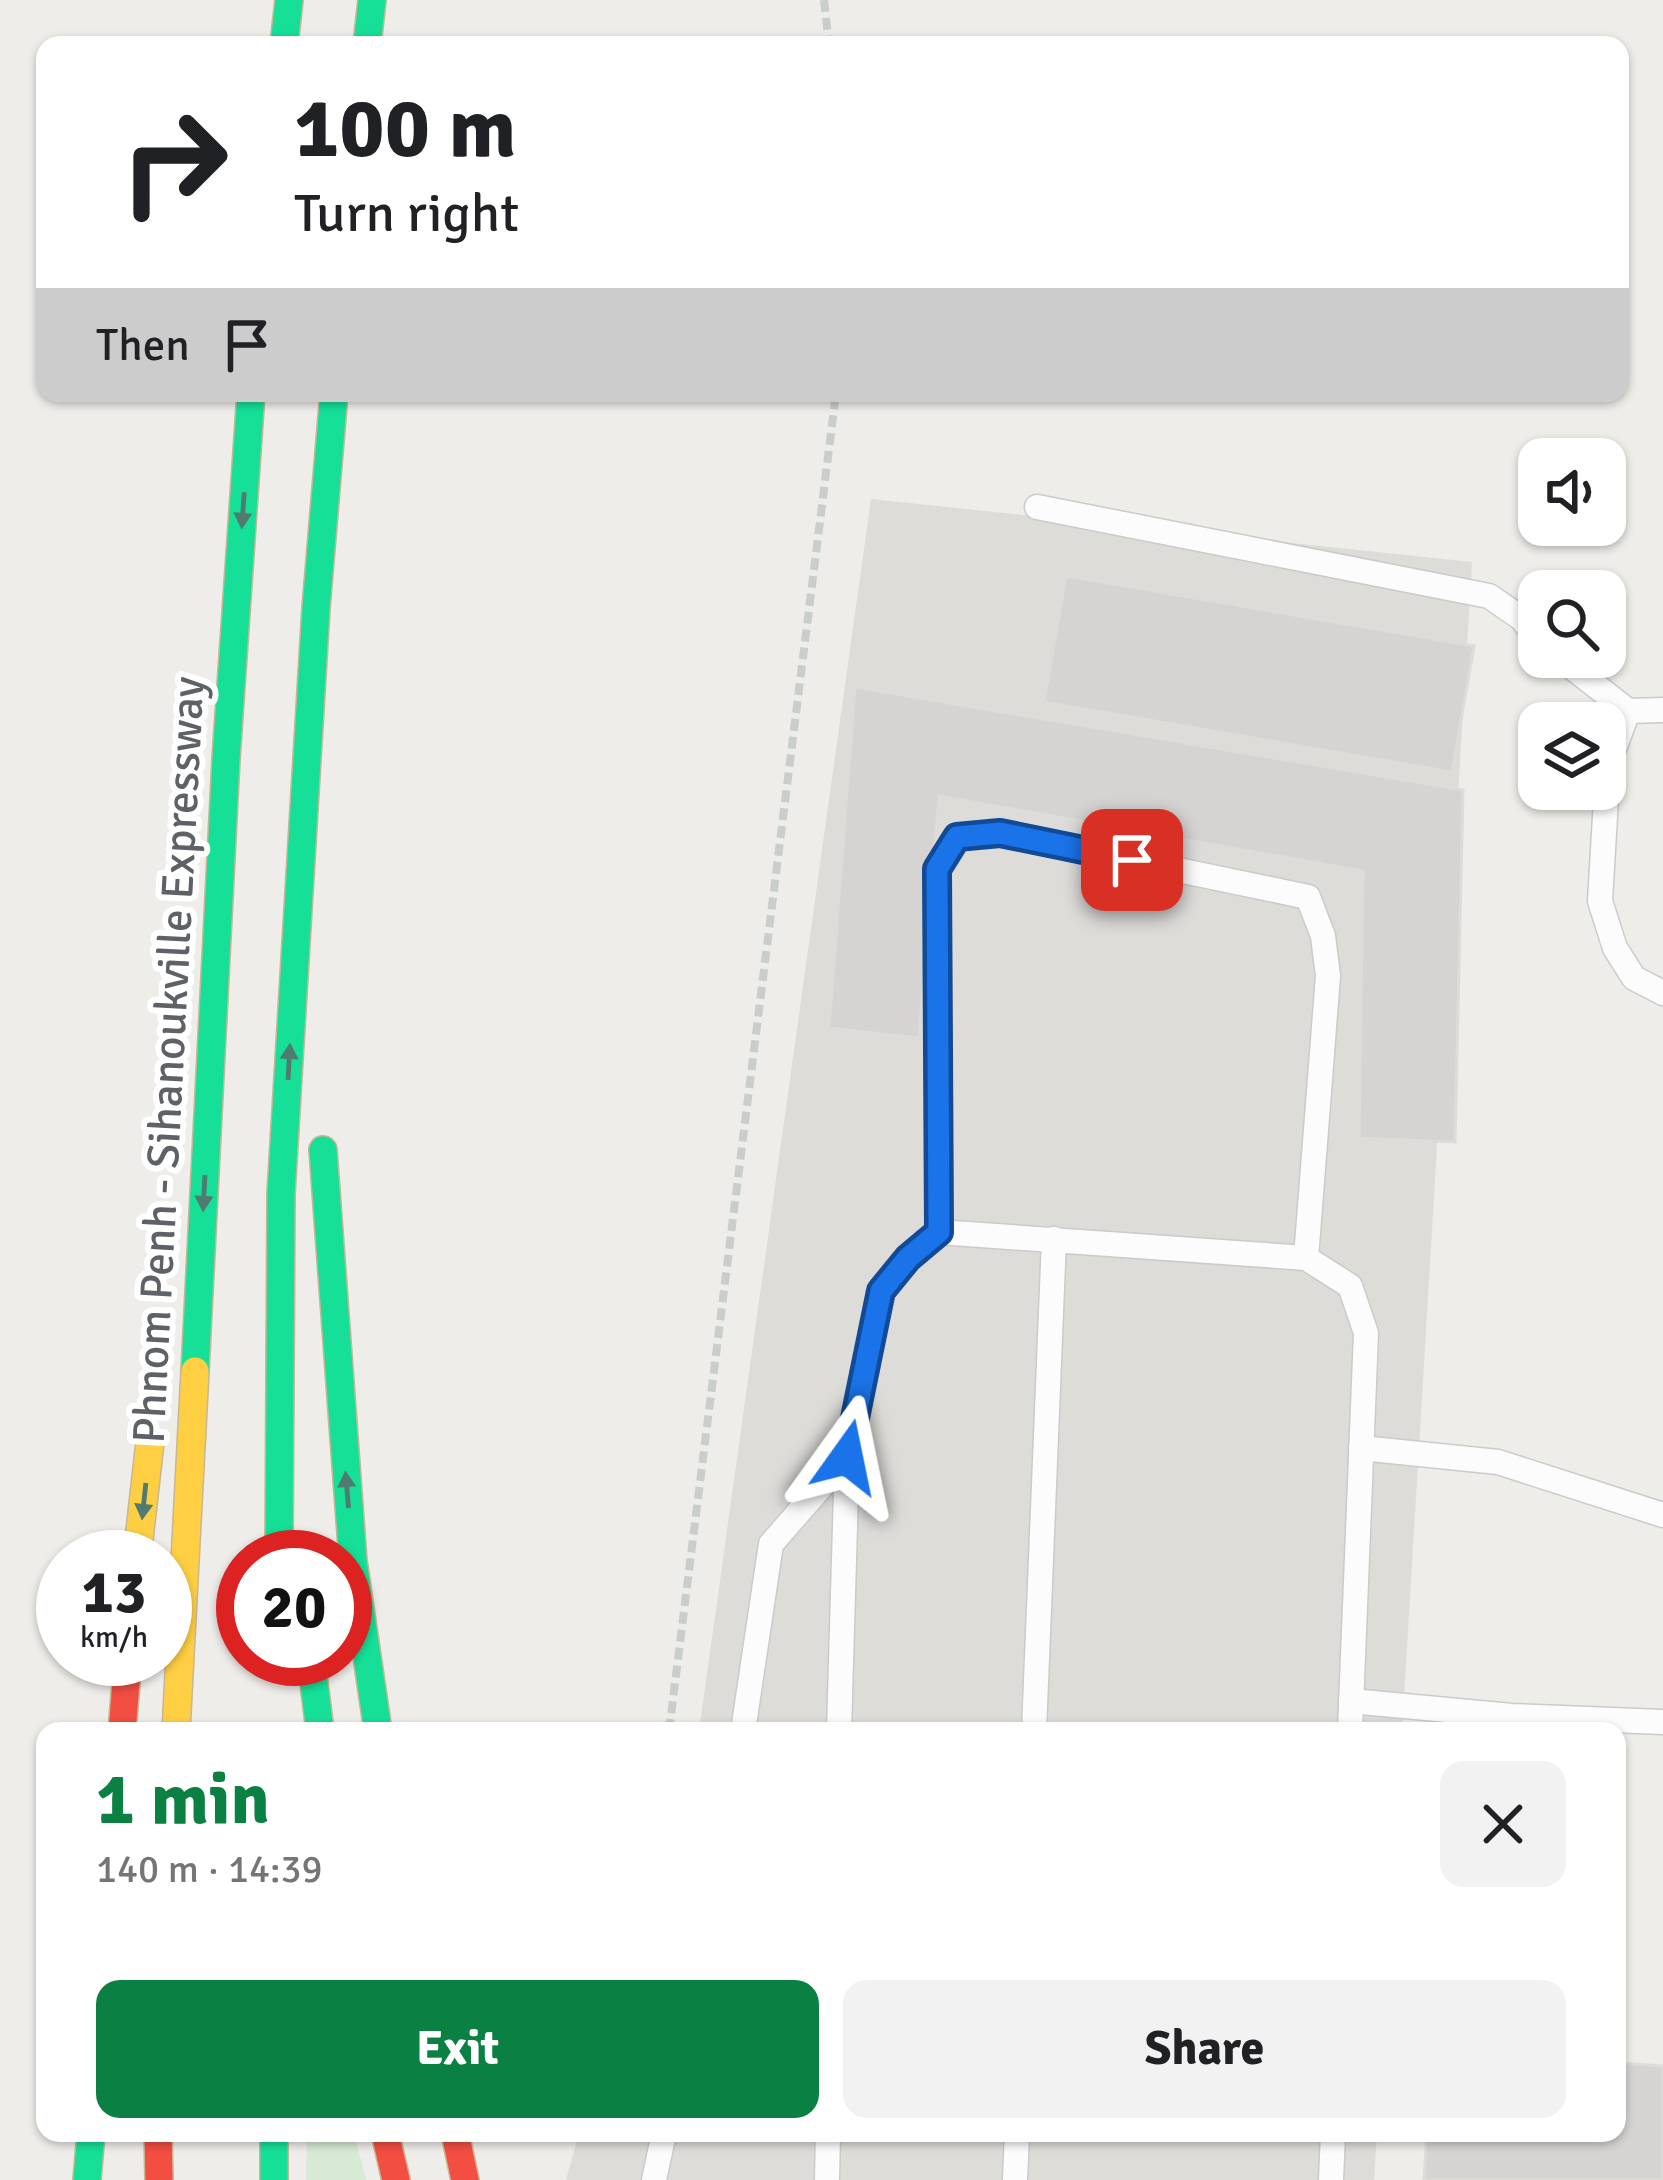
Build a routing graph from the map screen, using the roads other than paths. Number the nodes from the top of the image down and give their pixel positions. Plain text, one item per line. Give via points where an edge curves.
1 (289, 0) edge
2 (372, 0) edge
3 (285, 36) edge
4 (368, 36) edge
5 (250, 402) edge
6 (333, 402) edge
7 (1037, 507) dead end
8 (316, 608) junction
9 (1518, 617) edge
10 (1586, 678) edge
11 (1663, 710) edge
12 (1628, 711) junction
13 (226, 759) junction
14 (1663, 992) edge
15 (321, 1006) dead end
16 (322, 1122) dead end
17 (281, 1194) junction
18 (176, 1205) dead end
19 (939, 1232) junction
20 (1054, 1239) junction
21 (1306, 1258) junction
22 (153, 1416) dead end
23 (1361, 1448) junction
24 (847, 1457) junction
25 (1663, 1515) edge
26 (140, 1530) edge
27 (279, 1530) edge
28 (303, 1530) edge
29 (126, 1686) edge
30 (314, 1686) edge
31 (1351, 1701) junction
32 (123, 1722) edge
33 (176, 1722) edge
34 (319, 1722) edge
35 (377, 1722) edge
36 (744, 1722) edge
37 (839, 1722) edge
38 (1034, 1722) edge
39 (1350, 1722) edge
40 (1663, 1722) edge
41 (90, 2142) edge
42 (158, 2142) edge
43 (274, 2142) edge
44 (388, 2142) edge
45 (457, 2142) edge
46 (662, 2142) edge
47 (828, 2142) edge
48 (1017, 2142) edge
49 (1333, 2142) edge
50 (87, 2180) edge
51 (159, 2180) edge
52 (274, 2180) edge
53 (395, 2180) edge
54 (465, 2180) edge
55 (654, 2180) edge
56 (827, 2180) edge
57 (1015, 2180) edge
58 (1331, 2180) edge

1 - 3 highway
2 - 4 highway
5 -> 13 highway, Phnom Penh - Sihanoukville Expressway
6 - 8 highway
7 - 9 lane via 1489,596
8 - 15 highway
17 -> 8 highway
10 - 12 lane
11 - 12 lane
12 - 14 lane via 1608,765 1600,901 1634,978
13 - 18 highway
13 -> 33 highway, Phnom Penh - Sihanoukville Expressway
35 -> 16 highway via 353,1561
17 - 27 highway
17 - 28 highway
19 - 20 lane
19 - 21 lane via 937,869 957,837 1000,833 1308,897 1328,976
19 - 24 lane via 881,1291
20 - 21 lane
20 - 38 lane
21 - 23 lane via 1350,1286 1366,1333
22 -> 26 highway
23 - 25 lane via 1498,1462
23 - 31 lane
24 - 36 lane via 772,1544
24 - 37 lane
29 - 32 highway
30 - 34 highway
31 - 39 lane
31 - 40 lane
41 - 50 highway
42 - 51 highway
43 - 52 highway
44 - 53 highway
45 - 54 highway
46 - 55 lane
47 - 56 lane
48 - 57 lane
49 - 58 lane

